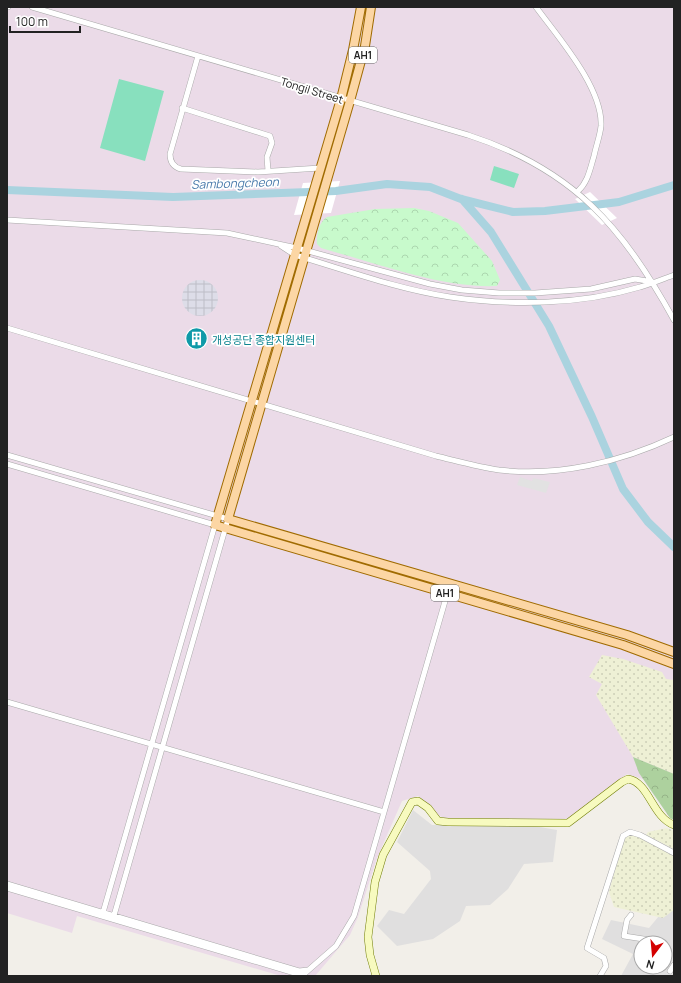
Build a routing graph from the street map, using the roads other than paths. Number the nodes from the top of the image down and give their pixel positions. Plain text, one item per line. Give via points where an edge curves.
1 (32, 7) edge
2 (361, 7) edge
3 (371, 7) edge
4 (536, 7) edge
5 (198, 56) junction
6 (341, 99) junction
7 (350, 101) junction
8 (182, 108) junction
9 (320, 168) junction
10 (268, 171) junction
11 (578, 191) junction
12 (7, 220) edge
13 (296, 251) junction
14 (305, 254) junction
15 (674, 275) edge
16 (653, 282) junction
17 (674, 320) edge
18 (7, 328) edge
19 (252, 401) junction
20 (261, 404) junction
21 (674, 437) edge
22 (7, 455) edge
23 (7, 464) edge
24 (218, 516) junction
25 (228, 519) junction
26 (215, 525) junction
27 (225, 528) junction
28 (450, 584) junction
29 (447, 593) junction
30 (674, 652) edge
31 (674, 664) edge
32 (7, 702) edge
33 (152, 744) junction
34 (162, 747) junction
35 (384, 812) junction
36 (674, 824) edge
37 (674, 853) edge
38 (7, 884) edge
39 (7, 888) edge
40 (102, 914) junction
41 (631, 915) dead end
42 (113, 917) junction
43 (633, 937) edge
44 (311, 969) junction
45 (376, 976) edge
46 (600, 976) edge

1 - 5 street, Tongil Street
2 - 6 main road, AH1
3 - 7 main road, AH1
4 - 11 street via 586,78 598,106 600,134 587,181
5 - 6 street, Tongil Street
5 - 8 street
6 - 7 street, Tongil Street
6 - 9 main road, AH1
7 - 11 street, Tongil Street via 482,139 540,167
7 - 14 main road, AH1
8 - 10 street via 270,136 272,143
8 - 10 street via 170,154 171,162 176,168 229,172
9 - 10 street
9 - 13 main road, AH1
11 - 16 street, Tongil Street via 609,222
12 - 13 street via 198,230 240,235
13 - 14 street
13 - 19 main road, AH1
14 - 16 street via 462,290 535,293 591,289 635,279
14 - 16 street via 430,293 462,298 519,302 592,298
14 - 20 main road, AH1
15 - 16 street
16 - 17 street, Tongil Street
18 - 19 street
19 - 20 street
19 - 24 main road, AH1
20 - 21 street via 436,456 499,470 554,471 614,459
20 - 25 main road, AH1
22 - 24 street
23 - 26 street
24 - 25 street
24 - 26 main road, AH1
25 - 27 street
25 - 28 main road, AH1
26 - 27 main road, AH1
26 - 33 street
27 - 29 main road, AH1
27 - 34 street
28 - 29 street
28 - 30 main road, AH1 via 627,635
29 - 31 main road, AH1 via 623,645
29 - 35 street
32 - 33 street
33 - 34 street
33 - 40 street
34 - 35 street
34 - 42 street
35 - 44 street via 354,916 336,946
36 - 45 street via 662,819 638,782 628,778 568,823 438,821 428,808 418,801 412,802 383,855 375,882 368,937
37 - 46 street via 640,834 630,832 623,836 587,948 604,958 606,966
38 - 40 street
39 - 40 street
40 - 42 street
41 - 43 street via 627,920 624,936
42 - 44 street via 299,971
42 - 44 street via 298,974 304,974

